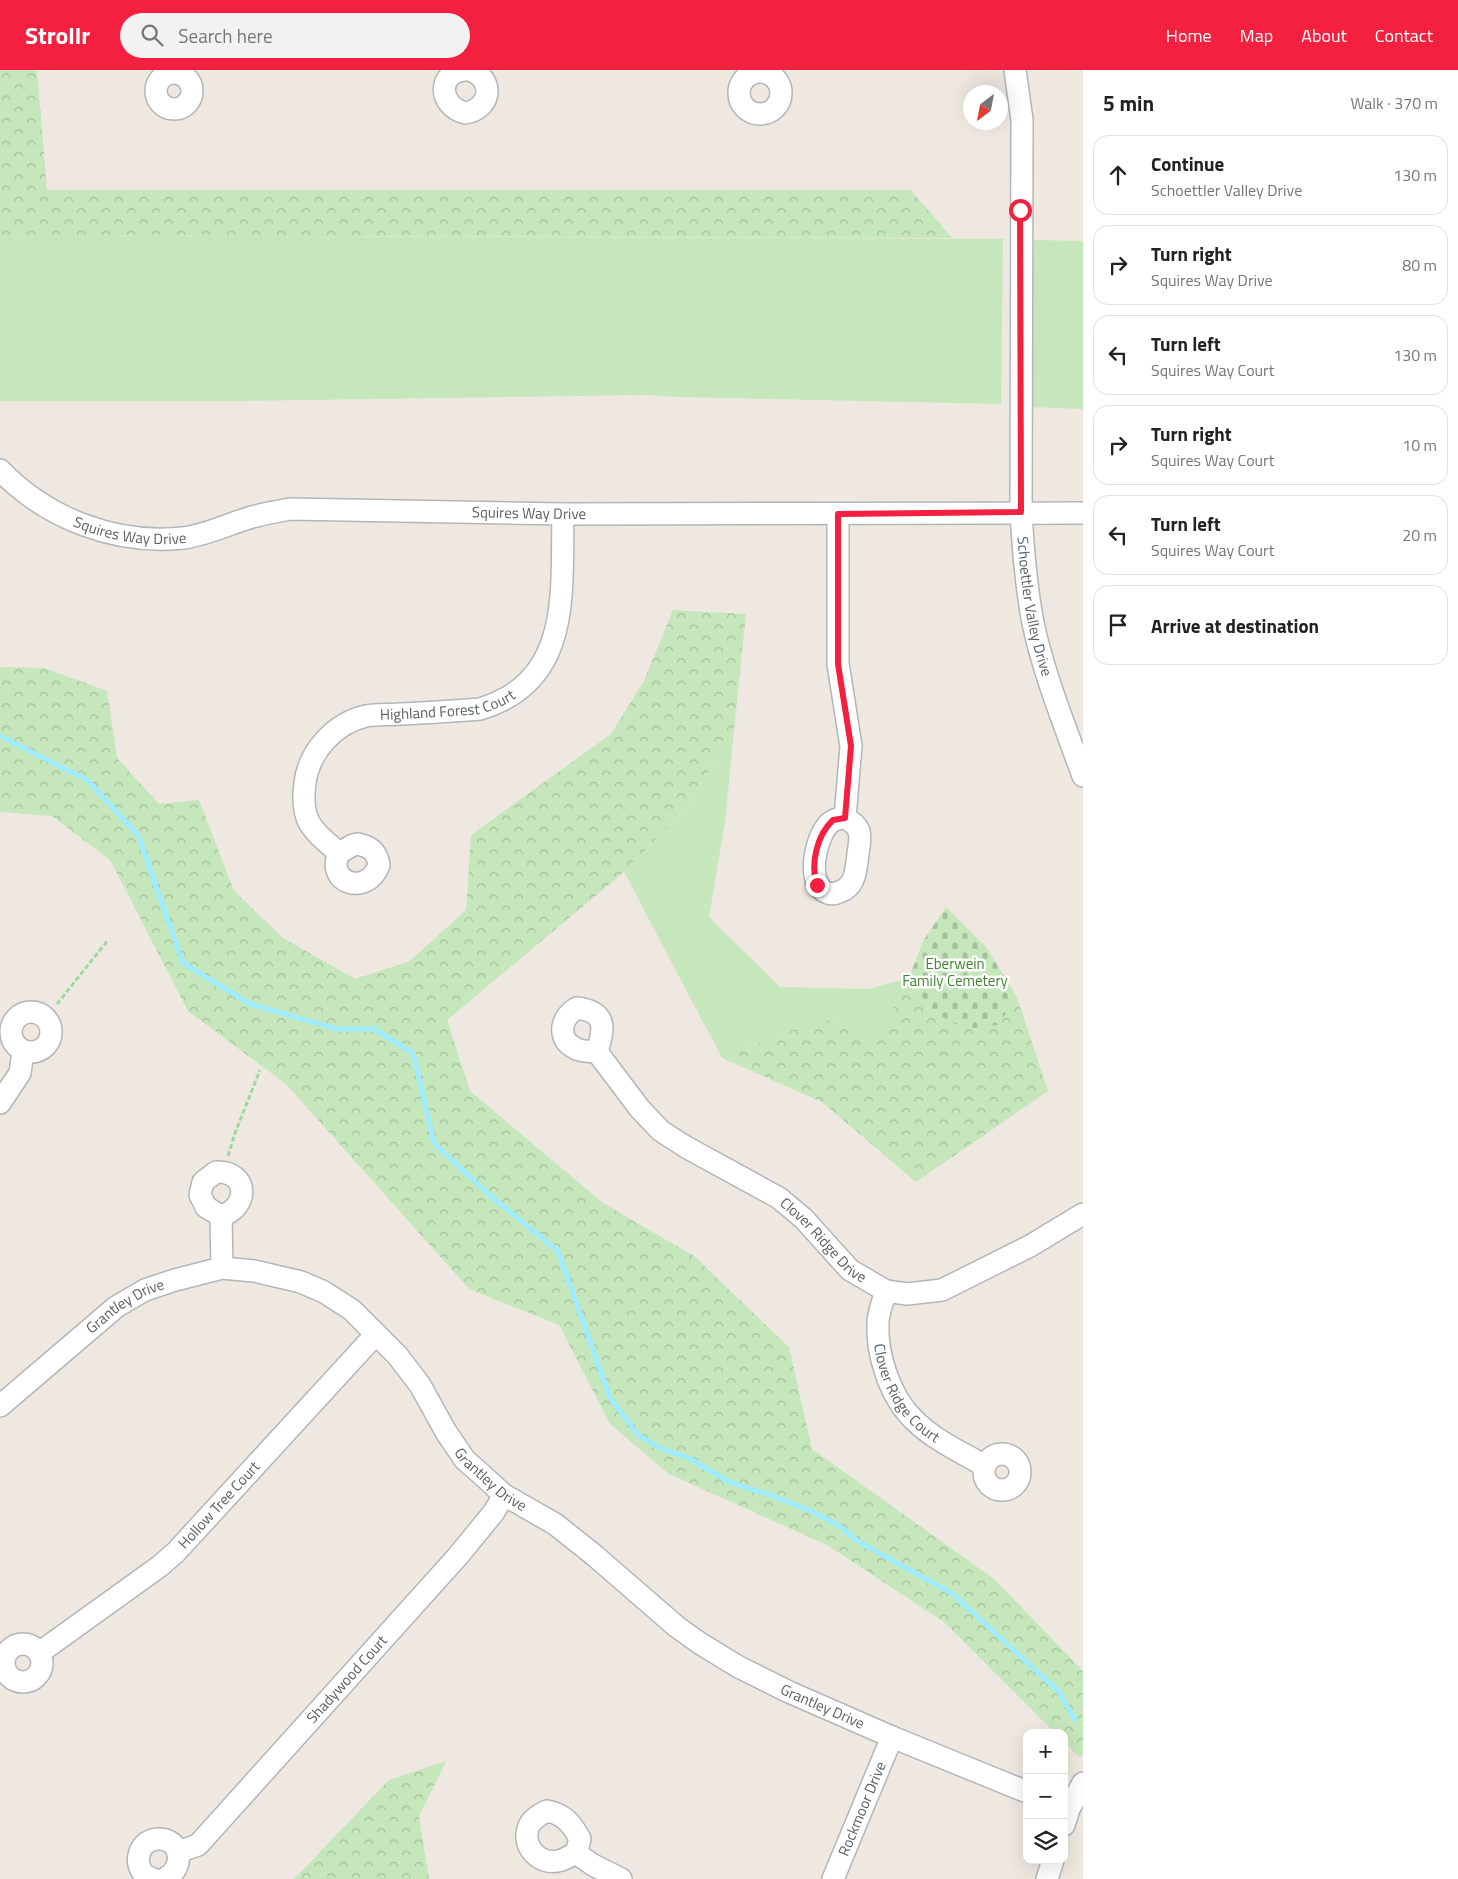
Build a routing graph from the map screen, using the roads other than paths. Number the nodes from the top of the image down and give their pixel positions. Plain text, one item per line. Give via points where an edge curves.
1 (1015, 70) edge
2 (0, 470) edge
3 (1021, 512) junction
4 (1083, 513) edge
5 (563, 514) junction
6 (838, 514) junction
7 (1083, 776) edge
8 (845, 818) dead end
9 (339, 853) dead end
10 (23, 1051) dead end
11 (597, 1052) dead end
12 (0, 1103) edge
13 (1083, 1214) edge
14 (221, 1216) dead end
15 (222, 1268) junction
16 (886, 1291) junction
17 (376, 1334) junction
18 (0, 1406) edge
19 (985, 1466) dead end
20 (504, 1495) junction
21 (39, 1653) dead end
22 (892, 1737) junction
23 (1083, 1783) edge
24 (1023, 1790) edge
25 (1068, 1810) edge
26 (178, 1852) junction
27 (576, 1853) dead end
28 (1052, 1864) edge
29 (153, 1879) edge
30 (164, 1879) edge
31 (621, 1879) edge
32 (833, 1879) edge
33 (1047, 1879) edge

1 - 3 street, Schoettler Valley Drive via 1022,120
2 - 5 street, Squires Way Drive via 38,502 63,516 116,535 148,538 184,538 290,509
3 - 4 street, Squires Way Drive
3 - 6 street, Squires Way Drive
3 - 7 street, Schoettler Valley Drive via 1024,569 1034,624
5 - 6 street, Squires Way Drive
5 - 9 street, Highland Forest Court via 560,614 547,657 538,673 497,704 480,709 366,716 332,732 320,746 305,780 306,818 316,833
6 - 8 street via 838,664 851,746
10 - 12 street via 20,1073
11 - 16 street, Clover Ridge Drive via 661,1131 779,1198 804,1219 850,1270
13 - 16 street, Clover Ridge Drive via 1030,1246 942,1290 907,1294
14 - 15 street
15 - 17 street, Grantley Drive via 276,1275 301,1282 352,1310
15 - 18 street, Grantley Drive via 146,1290 116,1307
16 - 19 street, Clover Ridge Court via 878,1320 879,1350 900,1402 933,1436
17 - 20 street, Grantley Drive via 397,1354 420,1385 465,1460
17 - 21 street, Hollow Tree Court via 176,1552
20 - 22 street, Grantley Drive via 555,1524 664,1617 701,1644 788,1692
20 - 26 street, Shadywood Court via 458,1556 198,1845
22 - 24 street, Grantley Drive
22 - 32 street, Rockmoor Drive
23 - 25 street
26 - 29 street via 163,1839 145,1844 138,1862 144,1874
26 - 30 street via 175,1872
27 - 31 street
28 - 33 street

